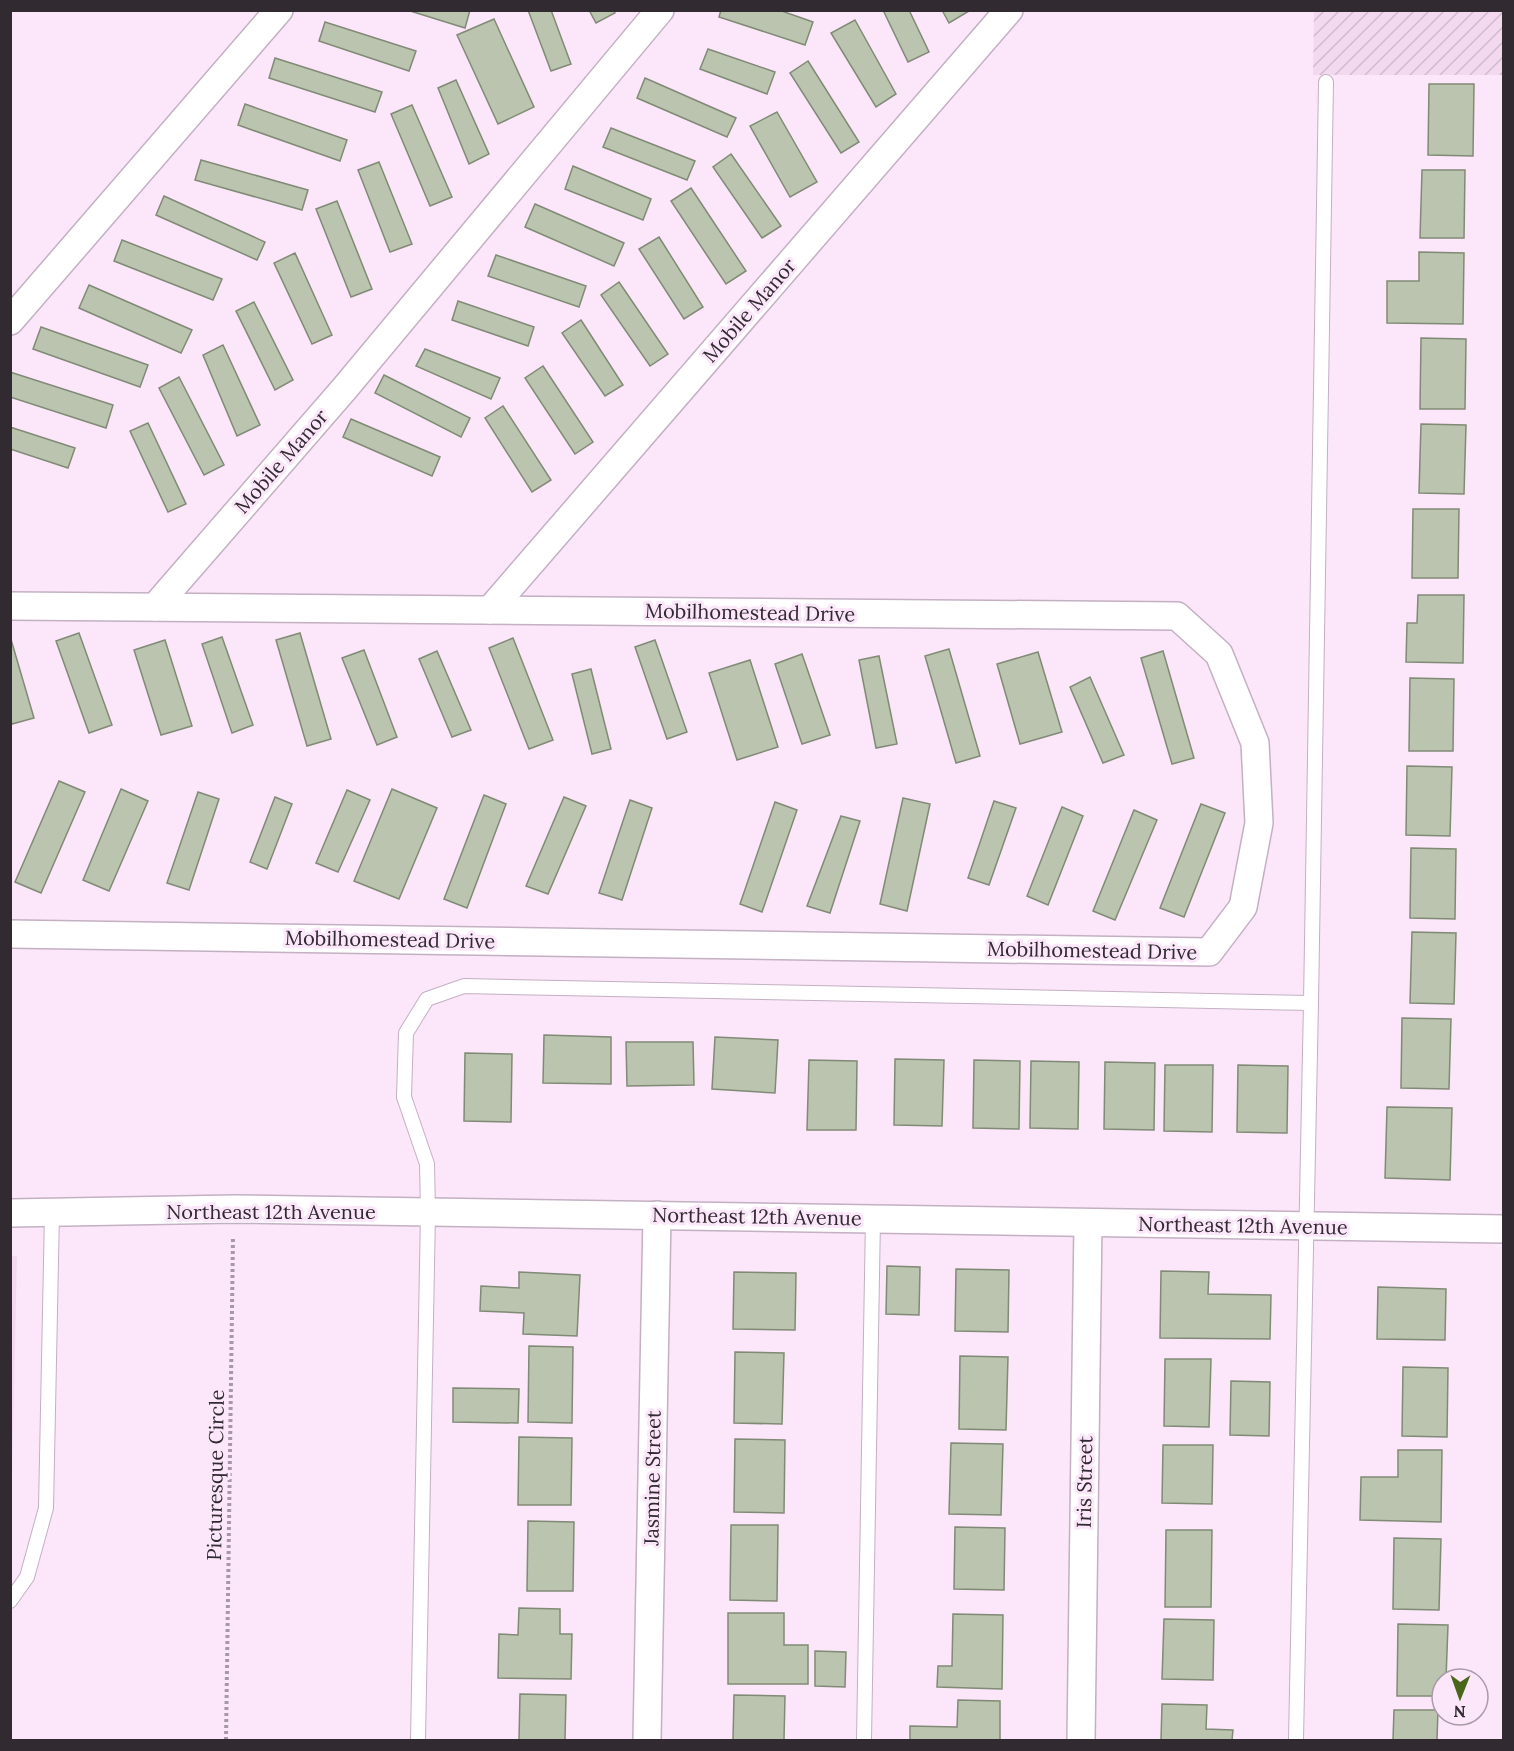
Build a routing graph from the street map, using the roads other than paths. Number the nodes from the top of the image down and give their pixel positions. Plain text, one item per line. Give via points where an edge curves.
1 (279, 10) edge
2 (660, 10) edge
3 (1009, 10) edge
4 (1326, 82) dead end
5 (10, 321) edge
6 (10, 606) edge
7 (155, 607) junction
8 (490, 610) junction
9 (10, 934) edge
10 (1311, 1003) junction
11 (52, 1212) junction
12 (10, 1213) edge
13 (428, 1213) junction
14 (657, 1215) junction
15 (873, 1218) junction
16 (1088, 1222) junction
17 (1305, 1226) junction
18 (1503, 1229) edge
19 (10, 1601) edge
20 (418, 1740) edge
21 (647, 1740) edge
22 (864, 1740) edge
23 (1081, 1740) edge
24 (1296, 1740) edge

1 - 5 street
2 - 7 street, Mobile Manor via 345,388
3 - 8 street, Mobile Manor
4 - 10 lane
6 - 7 street, Mobilhomestead Drive
7 - 8 street, Mobilhomestead Drive
8 - 9 street, Mobilhomestead Drive via 1177,616 1219,654 1255,743 1259,824 1244,907 1209,952
10 - 13 lane via 464,986 427,999 405,1034 404,1097 427,1164
10 - 17 lane
11 - 12 street, Northeast 12th Avenue
11 - 13 street, Northeast 12th Avenue via 234,1209
11 - 19 lane via 46,1508 27,1577
13 - 14 street, Northeast 12th Avenue
13 - 20 lane
14 - 15 street, Northeast 12th Avenue
14 - 21 street, Jasmine Street
15 - 16 street, Northeast 12th Avenue
15 - 22 lane
16 - 17 street, Northeast 12th Avenue
16 - 23 street, Iris Street
17 - 18 street, Northeast 12th Avenue
17 - 24 lane

